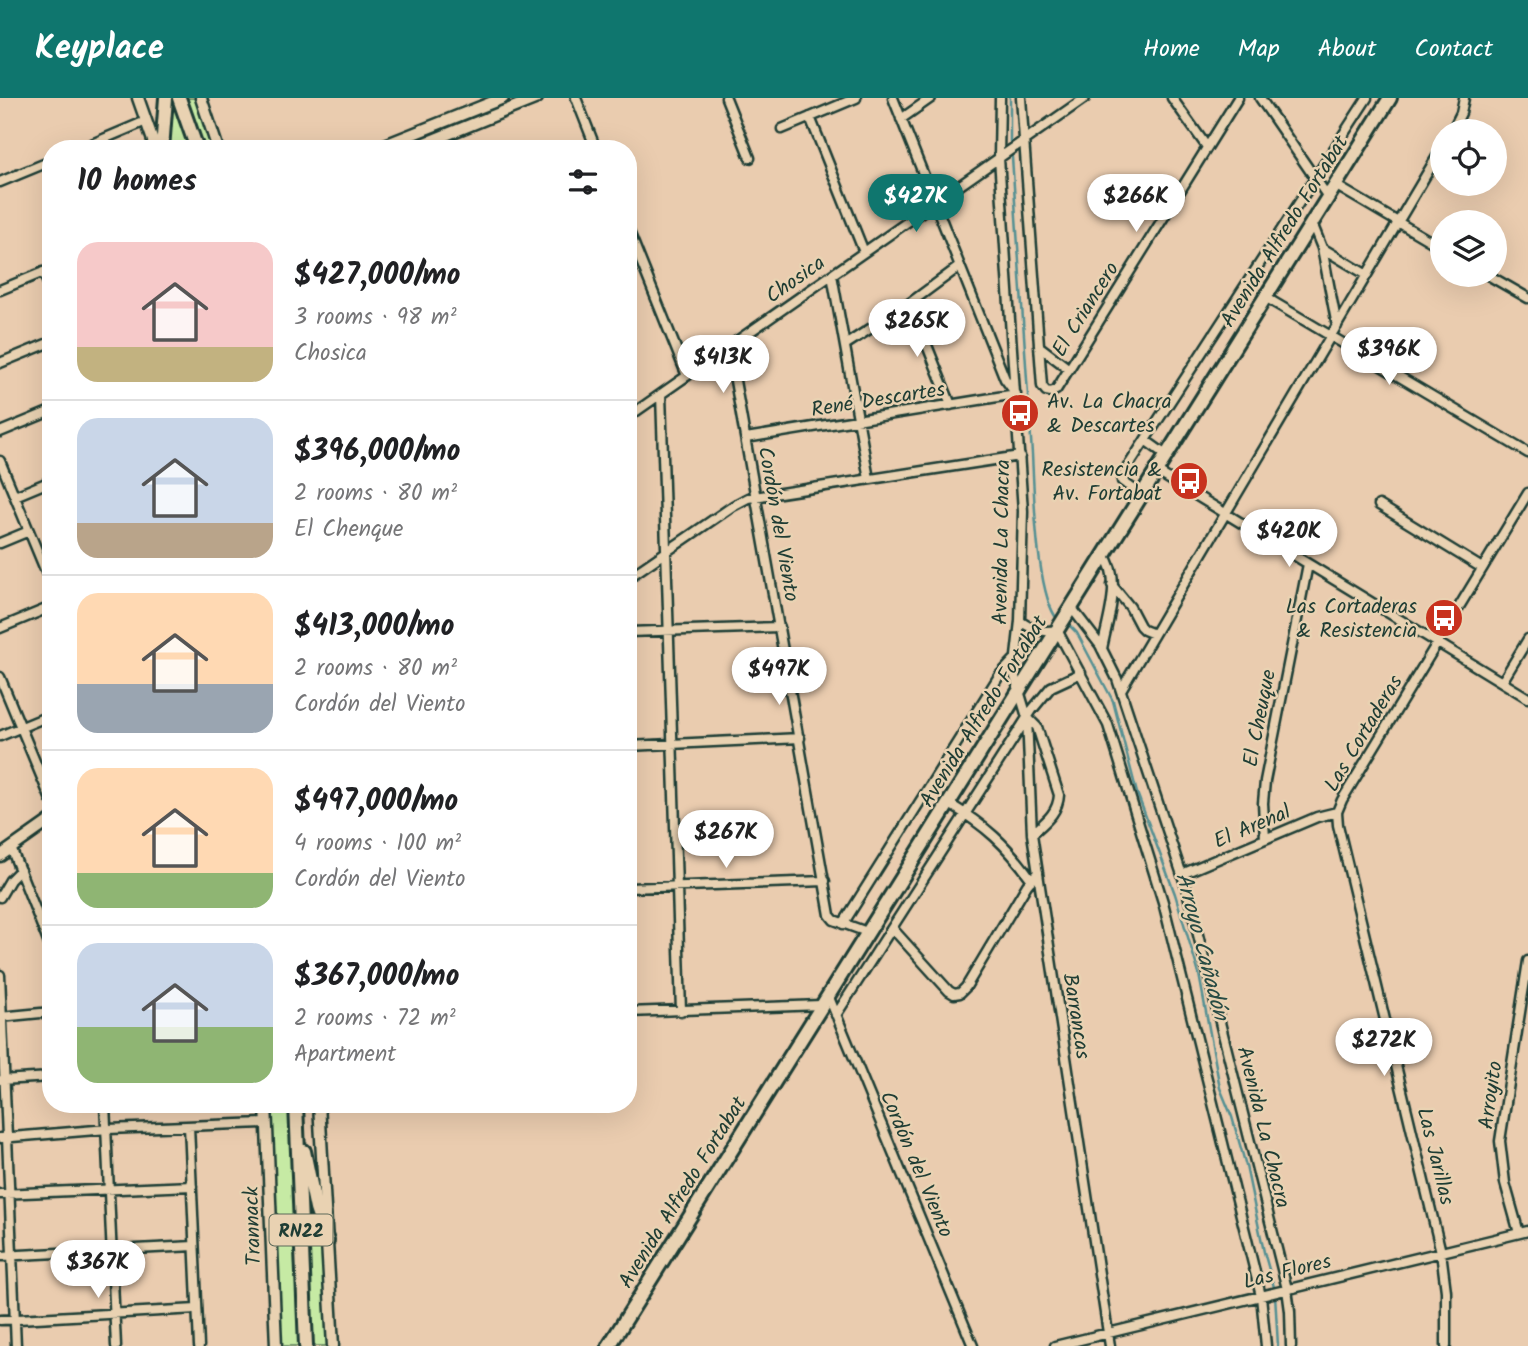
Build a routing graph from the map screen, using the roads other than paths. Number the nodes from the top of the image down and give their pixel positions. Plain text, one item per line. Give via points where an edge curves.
1 (138, 98) edge
2 (166, 98) edge
3 (179, 98) edge
4 (201, 98) edge
5 (503, 98) edge
6 (537, 98) edge
7 (576, 98) edge
8 (726, 98) edge
9 (856, 98) edge
10 (893, 98) edge
11 (931, 98) edge
12 (1000, 98) edge
13 (1021, 98) edge
14 (1085, 98) edge
15 (1172, 98) edge
16 (1238, 98) edge
17 (1260, 98) edge
18 (1367, 98) edge
19 (1390, 98) edge
20 (1464, 98) edge
21 (810, 117) junction
22 (901, 119) junction
23 (1458, 119) edge
24 (146, 121) junction
25 (782, 129) dead end
26 (101, 140) edge
27 (153, 140) edge
28 (163, 140) edge
29 (194, 140) edge
30 (215, 140) edge
31 (398, 140) edge
32 (433, 140) edge
33 (592, 140) edge
34 (1024, 141) junction
35 (1207, 147) junction
36 (750, 158) dead end
37 (999, 158) junction
38 (42, 165) edge
39 (1430, 168) edge
40 (1314, 178) junction
41 (0, 182) edge
42 (1335, 186) junction
43 (1328, 197) junction
44 (934, 204) junction
45 (1398, 222) junction
46 (1312, 223) junction
47 (1430, 241) edge
48 (1322, 248) junction
49 (864, 252) junction
50 (637, 259) edge
51 (960, 266) junction
52 (42, 272) edge
53 (832, 275) junction
54 (1367, 275) junction
55 (1507, 286) edge
56 (0, 289) edge
57 (1265, 297) junction
58 (1528, 298) edge
59 (910, 303) junction
60 (1337, 326) junction
61 (1331, 336) junction
62 (845, 345) junction
63 (42, 346) edge
64 (729, 346) junction
65 (1040, 347) junction
66 (0, 363) edge
67 (1069, 369) junction
68 (687, 376) junction
69 (662, 394) junction
70 (1016, 394) junction
71 (951, 405) junction
72 (637, 411) edge
73 (42, 415) edge
74 (858, 420) junction
75 (0, 432) edge
76 (746, 438) junction
77 (1145, 440) junction
78 (1528, 453) edge
79 (1166, 455) junction
80 (1020, 456) junction
81 (0, 461) edge
82 (1156, 471) junction
83 (869, 479) junction
84 (42, 485) edge
85 (1528, 493) edge
86 (1141, 495) junction
87 (15, 496) junction
88 (756, 496) junction
89 (1379, 505) dead end
90 (1226, 513) junction
91 (29, 531) junction
92 (0, 543) edge
93 (667, 551) junction
94 (1104, 555) junction
95 (42, 562) edge
96 (1308, 564) junction
97 (1482, 568) junction
98 (637, 572) edge
99 (1112, 585) junction
100 (1071, 607) junction
101 (42, 611) edge
102 (1020, 621) junction
103 (780, 627) junction
104 (0, 628) edge
105 (669, 630) junction
106 (1057, 630) junction
107 (637, 632) edge
108 (1154, 634) junction
109 (1528, 639) edge
110 (1437, 643) junction
111 (1102, 649) junction
112 (1014, 660) junction
113 (1081, 673) junction
114 (0, 677) edge
115 (1502, 682) junction
116 (1121, 690) junction
117 (1018, 692) junction
118 (1528, 698) edge
119 (1027, 717) junction
120 (42, 719) edge
121 (21, 727) junction
122 (0, 736) edge
123 (800, 738) junction
124 (673, 744) junction
125 (637, 746) edge
126 (42, 778) edge
127 (948, 803) junction
128 (1337, 812) junction
129 (965, 813) junction
130 (42, 826) edge
131 (1032, 834) junction
132 (1265, 839) junction
133 (11, 848) junction
134 (0, 856) edge
135 (20, 870) junction
136 (1182, 874) junction
137 (1035, 876) junction
138 (825, 881) junction
139 (677, 886) junction
140 (637, 888) edge
141 (0, 897) edge
142 (843, 924) junction
143 (42, 926) edge
144 (892, 928) junction
145 (867, 932) junction
146 (1528, 961) edge
147 (0, 975) edge
148 (825, 1000) junction
149 (681, 1011) junction
150 (637, 1012) edge
151 (42, 1013) edge
152 (836, 1015) junction
153 (1, 1016) edge
154 (42, 1078) edge
155 (2, 1080) edge
156 (106, 1113) edge
157 (266, 1113) edge
158 (296, 1113) edge
159 (297, 1113) edge
160 (320, 1113) edge
161 (267, 1123) junction
162 (189, 1126) junction
163 (108, 1129) junction
164 (4, 1137) edge
165 (192, 1186) junction
166 (109, 1189) junction
167 (10, 1193) junction
168 (0, 1194) edge
169 (1524, 1232) edge
170 (327, 1241) junction
171 (194, 1247) junction
172 (111, 1251) junction
173 (1441, 1252) junction
174 (0, 1256) edge
175 (12, 1256) junction
176 (1287, 1289) junction
177 (1261, 1296) junction
178 (197, 1309) junction
179 (114, 1313) junction
180 (14, 1319) junction
181 (0, 1320) edge
182 (1108, 1333) junction
183 (16, 1346) edge
184 (116, 1346) edge
185 (200, 1346) edge
186 (276, 1346) edge
187 (306, 1346) edge
188 (333, 1346) edge
189 (609, 1346) edge
190 (974, 1346) edge
191 (1055, 1346) edge
192 (1110, 1346) edge
193 (1266, 1346) edge
194 (1291, 1346) edge
195 (1446, 1346) edge

1 - 24 street
2 - 28 main road
3 - 29 main road
4 - 30 street
5 - 31 street
6 - 32 street
7 - 33 street
8 - 36 street
9 - 21 street
10 - 22 street
11 - 22 street
12 - 37 street, Avenida La Chacra
13 - 34 street
14 - 34 street, Chosica
15 - 35 street
16 - 35 street, El Criancero
17 - 40 street
18 - 40 street
19 - 42 main road, Avenida Alfredo Fortabat
20 - 23 street
21 - 25 street
21 - 49 street
22 - 44 street
24 - 26 street
24 - 27 street
34 - 37 street, Chosica
34 - 65 street
35 - 67 street, El Criancero
37 - 44 street, Chosica
37 - 70 street, Avenida La Chacra
38 - 41 street
39 - 45 street
40 - 43 street
40 - 77 street
42 - 43 main road, Avenida Alfredo Fortabat
42 - 45 street
43 - 46 main road, Avenida Alfredo Fortabat
44 - 49 street, Chosica
44 - 51 street
45 - 47 street
45 - 54 street
46 - 48 street
46 - 57 main road, Avenida Alfredo Fortabat
48 - 54 street
48 - 60 street
49 - 53 street, Chosica
50 - 68 street
51 - 59 street
51 - 70 street via 1005,379
52 - 56 street
53 - 62 street
53 - 64 street, Chosica
54 - 60 street
55 - 58 street
57 - 61 street
57 - 79 main road, Avenida Alfredo Fortabat
59 - 62 street
59 - 71 street
60 - 61 street
61 - 78 street
61 - 90 street
62 - 74 street
63 - 66 street
64 - 68 street, Chosica
64 - 76 street, Cordón del Viento
65 - 67 street
65 - 67 street, El Criancero via 1042,386 1048,392 1056,390
68 - 69 street, Chosica
69 - 72 street, Chosica
69 - 93 street
70 - 71 street, René Descartes
70 - 80 street, Avenida La Chacra
71 - 74 street, René Descartes
73 - 75 street
74 - 76 street, René Descartes
74 - 83 street
76 - 88 street, Cordón del Viento
77 - 79 street
77 - 86 street via 1122,481
79 - 82 main road, Avenida Alfredo Fortabat
80 - 83 street
80 - 102 street, Avenida La Chacra
81 - 87 street
82 - 86 main road, Avenida Alfredo Fortabat
82 - 90 street
83 - 88 street
84 - 87 street
85 - 97 street, Las Cortaderas
86 - 94 main road, Avenida Alfredo Fortabat
87 - 91 street
88 - 93 street via 733,506
88 - 103 street, Cordón del Viento
89 - 97 street
90 - 96 street
90 - 108 street
91 - 92 street
91 - 95 street
93 - 98 street
93 - 105 street
94 - 99 street
94 - 100 main road, Avenida Alfredo Fortabat
96 - 110 street
96 - 132 street, El Cheuque via 1265,781
97 - 110 street, Las Cortaderas
99 - 108 street via 1140,626
99 - 111 street
100 - 106 main road, Avenida Alfredo Fortabat
100 - 111 street, Avenida La Chacra
101 - 104 street
102 - 106 street via 1034,630
102 - 112 street, Avenida La Chacra
103 - 105 street
103 - 123 street, Cordón del Viento
105 - 107 street
105 - 124 street
106 - 113 street, Avenida La Chacra
106 - 117 main road, Avenida Alfredo Fortabat
108 - 116 street
109 - 115 street
110 - 115 street
110 - 128 street, Las Cortaderas
111 - 116 street, Avenida La Chacra
112 - 117 street, Avenida La Chacra
112 - 142 street via 999,676
113 - 119 street via 1051,687
113 - 177 street, Avenida La Chacra via 1108,725 1167,917
114 - 121 street
115 - 118 street
116 - 136 street, Avenida La Chacra
117 - 119 street, Barrancas
117 - 127 main road, Avenida Alfredo Fortabat
119 - 129 street
119 - 131 street, Barrancas
119 - 131 street via 1037,727 1059,795 1054,813
120 - 121 street
121 - 122 street
121 - 126 street
123 - 124 street
123 - 138 street, Cordón del Viento
124 - 125 street
124 - 139 street
127 - 129 street
127 - 145 main road, Avenida Alfredo Fortabat
128 - 132 street, El Arenal
128 - 173 street, Las Jarillas
129 - 137 street
129 - 144 street
130 - 133 street
131 - 137 street, Barrancas
132 - 136 street, El Arenal
133 - 134 street
133 - 135 street
135 - 141 street
135 - 143 street
136 - 176 street, Avenida La Chacra
137 - 144 street via 960,993 949,991
137 - 182 street, Barrancas
138 - 139 street
138 - 142 street, Cordón del Viento via 830,915
139 - 140 street
139 - 149 street
142 - 145 street
144 - 152 street
145 - 148 main road, Avenida Alfredo Fortabat
146 - 169 street, Arroyito via 1500,1141 1505,1183
147 - 153 street
148 - 149 street
148 - 152 street, Cordón del Viento
148 - 189 main road, Avenida Alfredo Fortabat
149 - 150 street
151 - 153 street
152 - 190 street, Cordón del Viento
153 - 155 street
154 - 155 street
155 - 164 street
156 - 163 street
157 - 161 street, Trannack
158 - 187 main road, RN22
159 - 170 main road
160 - 170 street
161 - 162 street
161 - 186 street, Trannack
162 - 163 street
162 - 165 street
163 - 164 street
163 - 166 street
164 - 167 street
165 - 166 street
165 - 171 street
166 - 167 street
166 - 172 street
167 - 168 street
167 - 175 street
169 - 173 street, Las Flores
170 - 188 street
171 - 172 street
171 - 178 street
172 - 175 street
172 - 179 street
173 - 176 street, Las Flores
173 - 195 street, Las Jarillas
174 - 175 street
175 - 180 street
176 - 177 street, Las Flores
176 - 194 street, Avenida La Chacra
177 - 182 street, Las Flores
177 - 193 street, Avenida La Chacra
178 - 179 street
178 - 185 street
179 - 180 street
179 - 184 street
180 - 181 street
180 - 183 street
182 - 191 street, Las Flores
182 - 192 street, Barrancas

